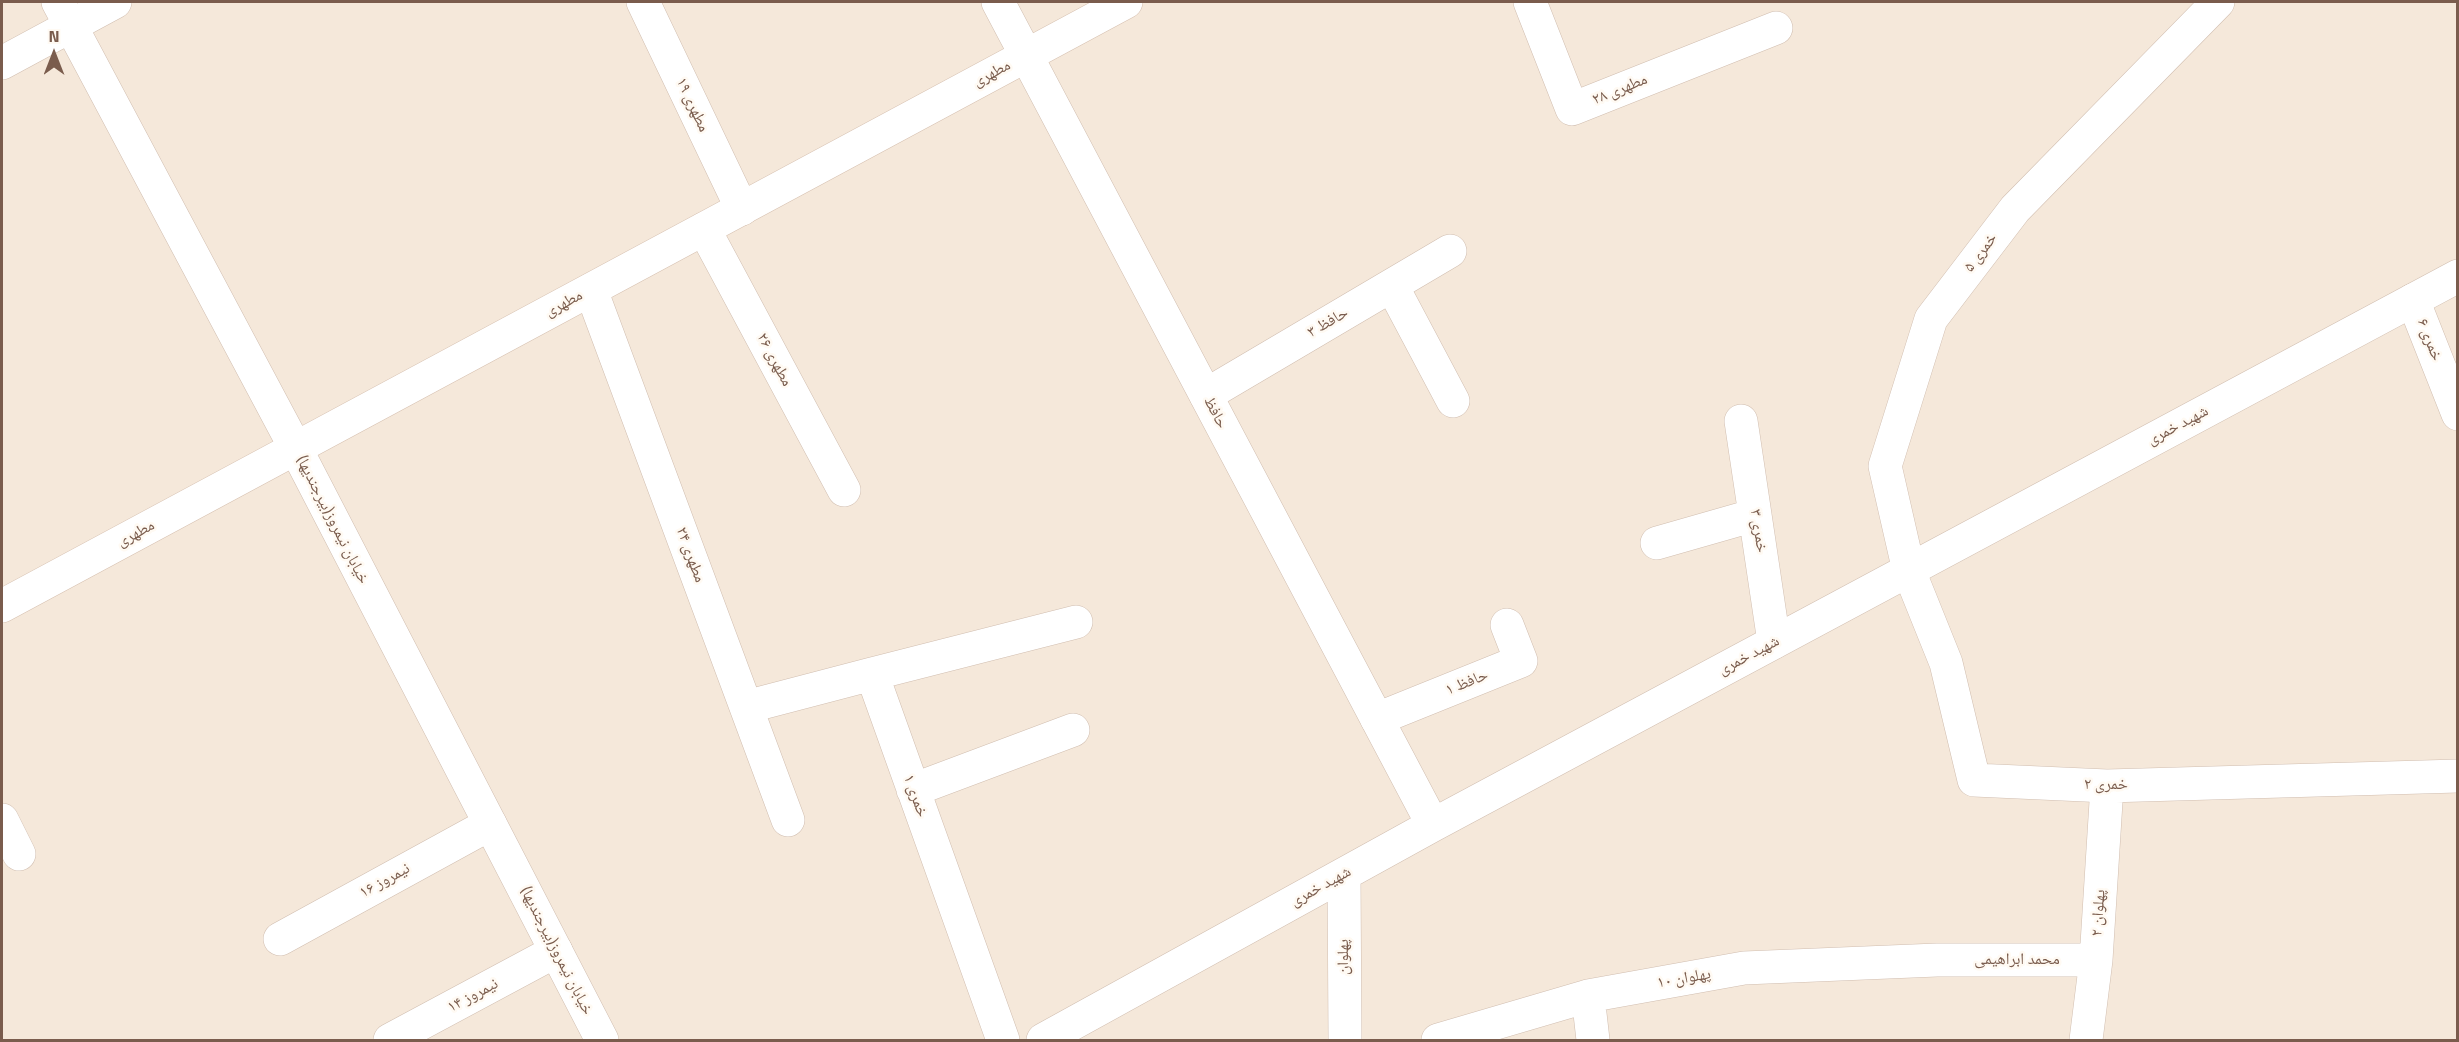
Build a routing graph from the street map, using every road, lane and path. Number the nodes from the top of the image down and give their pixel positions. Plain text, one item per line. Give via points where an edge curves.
1 (115, 2) edge
2 (643, 2) edge
3 (998, 2) edge
4 (1126, 2) edge
5 (1530, 2) edge
6 (2218, 2) edge
7 (64, 14) edge
8 (1776, 28) dead end
9 (1026, 55) junction
10 (2, 63) edge
11 (741, 209) junction
12 (704, 229) junction
13 (1450, 251) dead end
14 (2457, 276) edge
15 (1392, 285) junction
16 (591, 290) junction
17 (2413, 300) junction
18 (1206, 395) junction
19 (1453, 401) dead end
20 (2457, 414) edge
21 (1741, 421) dead end
22 (296, 449) junction
23 (844, 490) dead end
24 (1755, 514) junction
25 (1657, 543) dead end
26 (1909, 571) junction
27 (2, 606) edge
28 (1076, 621) dead end
29 (1507, 625) dead end
30 (1774, 642) junction
31 (872, 674) junction
32 (746, 707) junction
33 (1377, 719) junction
34 (1073, 730) dead end
35 (2457, 776) edge
36 (2107, 786) junction
37 (913, 790) junction
38 (2, 820) edge
39 (788, 820) dead end
40 (490, 824) junction
41 (1433, 825) junction
42 (19, 854) dead end
43 (1344, 874) junction
44 (280, 939) dead end
45 (556, 951) junction
46 (1937, 960) joint
47 (2096, 960) junction
48 (1588, 996) junction
49 (390, 1041) edge
50 (602, 1041) edge
51 (1003, 1041) edge
52 (1043, 1041) edge
53 (1344, 1041) edge
54 (1438, 1041) edge
55 (1593, 1041) edge
56 (2086, 1041) edge

1 - 7 street
2 - 11 street, مطهری ۱۹
3 - 9 street, حافظ
4 - 9 street, مطهری
5 - 8 street, مطهری ۲۸ via 1572,109
6 - 26 street, خمری ۵ via 2015,209 1931,319 1885,466
7 - 10 street
7 - 22 street, خیابان نیمروز(بیرجندیها)
9 - 11 street, مطهری
9 - 18 street, حافظ
11 - 12 street, مطهری
12 - 16 street, مطهری
12 - 23 street, مطهری ۲۶
13 - 15 street, حافظ ۳
14 - 17 street, شهید خمری
15 - 18 street, حافظ ۳
15 - 19 street
16 - 22 street, مطهری
16 - 32 street, مطهری ۲۴
17 - 20 street, خمری ۶
17 - 26 street, شهید خمری
18 - 33 street, حافظ
21 - 24 street, خمری ۳
22 - 27 street, مطهری
22 - 40 street, خیابان نیمروز(بیرجندیها)
24 - 25 street
24 - 30 street, خمری ۳
26 - 30 street, شهید خمری
26 - 36 street, خمری ۲ via 1946,663 1974,780
28 - 31 street
29 - 33 street, حافظ ۱ via 1521,661
30 - 41 street, شهید خمری
31 - 32 street
31 - 37 street, خمری ۱
32 - 39 street, مطهری ۲۴
33 - 41 street, حافظ
34 - 37 street
35 - 36 street, خمری ۲
36 - 47 street, پهلوان ۲
37 - 51 street, خمری ۱
38 - 42 street
40 - 44 street, نیمروز ۱۶
40 - 45 street, خیابان نیمروز(بیرجندیها)
41 - 43 street, شهید خمری
43 - 52 street, شهید خمری
43 - 53 street, پهلوان
45 - 49 street, نیمروز ۱۴
45 - 50 street, خیابان نیمروز(بیرجندیها)
46 - 47 street, محمد ابراهیمی
46 - 48 street, پهلوان ۱۰ via 1744,968
47 - 56 street, پهلوان ۲
48 - 54 street, پهلوان ۱۰
48 - 55 street

